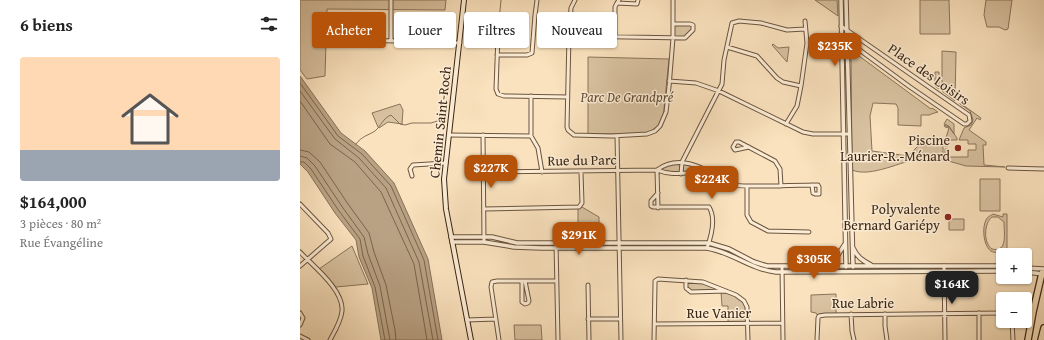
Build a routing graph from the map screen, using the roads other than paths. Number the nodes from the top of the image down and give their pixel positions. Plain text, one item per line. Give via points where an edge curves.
1 (391, 0) edge
2 (464, 0) edge
3 (538, 0) edge
4 (575, 0) edge
5 (638, 0) edge
6 (673, 0) edge
7 (841, 0) edge
8 (846, 0) edge
9 (618, 2) edge
10 (571, 12) edge
11 (615, 12) edge
12 (805, 22) dead end
13 (673, 24) junction
14 (841, 26) junction
15 (805, 29) junction
16 (847, 29) junction
17 (842, 37) junction
18 (617, 38) edge
19 (673, 38) junction
20 (386, 41) edge
21 (391, 41) junction
22 (847, 41) junction
23 (460, 43) junction
24 (727, 47) junction
25 (497, 48) edge
26 (569, 48) edge
27 (497, 55) junction
28 (669, 81) junction
29 (801, 86) junction
30 (719, 91) junction
31 (531, 96) junction
32 (568, 97) junction
33 (786, 124) junction
34 (843, 134) junction
35 (849, 134) junction
36 (448, 135) junction
37 (483, 136) junction
38 (531, 136) junction
39 (617, 136) junction
40 (749, 147) junction
41 (682, 162) junction
42 (445, 163) junction
43 (1008, 168) dead end
44 (1044, 169) edge
45 (657, 170) junction
46 (617, 171) junction
47 (484, 172) junction
48 (542, 172) junction
49 (581, 172) junction
50 (710, 173) junction
51 (681, 174) junction
52 (412, 176) dead end
53 (812, 185) dead end
54 (747, 186) junction
55 (781, 186) junction
56 (658, 193) junction
57 (300, 204) edge
58 (484, 208) junction
59 (658, 208) junction
60 (808, 232) dead end
61 (484, 237) junction
62 (452, 240) junction
63 (846, 241) junction
64 (484, 242) junction
65 (556, 243) junction
66 (618, 243) junction
67 (709, 243) junction
68 (852, 246) junction
69 (556, 248) junction
70 (707, 248) junction
71 (618, 249) junction
72 (300, 252) edge
73 (307, 259) junction
74 (878, 265) junction
75 (300, 266) edge
76 (822, 266) junction
77 (846, 266) junction
78 (853, 266) junction
79 (996, 266) edge
80 (782, 267) junction
81 (944, 268) junction
82 (1032, 269) edge
83 (996, 270) edge
84 (1043, 270) edge
85 (1032, 271) edge
86 (782, 272) junction
87 (846, 272) junction
88 (853, 272) junction
89 (686, 280) junction
90 (523, 281) junction
91 (556, 281) junction
92 (588, 284) dead end
93 (728, 291) junction
94 (300, 313) edge
95 (945, 313) junction
96 (979, 313) junction
97 (996, 313) edge
98 (851, 314) junction
99 (885, 314) junction
100 (496, 319) junction
101 (588, 319) junction
102 (620, 319) junction
103 (467, 320) junction
104 (783, 323) junction
105 (655, 324) junction
106 (748, 324) junction
107 (300, 325) edge
108 (1012, 328) edge
109 (1044, 328) edge
110 (300, 336) edge
111 (308, 340) edge
112 (330, 340) edge
113 (471, 340) edge
114 (499, 340) edge
115 (558, 340) edge
116 (588, 340) edge
117 (620, 340) edge
118 (654, 340) edge
119 (748, 340) edge
120 (783, 340) edge
121 (817, 340) edge
122 (854, 340) edge
123 (887, 340) edge
124 (945, 340) edge
125 (979, 340) edge
126 (1013, 340) edge
127 (1028, 340) edge
128 (1041, 340) edge

1 - 21 street
2 - 23 main road, Chemin Saint-Roch
3 - 27 street via 532,53
4 - 10 street
5 - 9 street via 637,4
6 - 13 street
7 - 14 street
8 - 16 street
9 - 11 street
12 - 15 street
13 - 19 street
13 - 19 street via 690,24 694,27 687,38
14 - 16 street, Place des Loisirs
14 - 17 street
15 - 24 street via 787,30 769,24 734,22 731,24
15 - 29 street via 807,42
16 - 22 street
16 - 22 street, Place des Loisirs via 969,115 970,121 964,124
17 - 22 street, Place des Loisirs
17 - 34 street
18 - 19 street
19 - 28 street
20 - 21 street
21 - 23 street
22 - 35 street
23 - 36 main road, Chemin Saint-Roch
24 - 29 street via 757,56 782,82
24 - 30 street
25 - 27 street
26 - 32 street
27 - 31 street via 498,94
28 - 30 street via 696,84
28 - 39 street via 666,112 660,126 647,134
29 - 33 street via 797,106
30 - 33 street
30 - 41 street
31 - 32 street
31 - 38 street
32 - 39 street via 567,127 571,133
33 - 34 street via 813,134
34 - 35 street
34 - 63 street
35 - 68 street
36 - 37 street
36 - 42 main road, Chemin Saint-Roch
37 - 38 street
37 - 47 street
38 - 48 street via 538,148
39 - 46 street
40 - 40 street via 737,142 733,147 735,150
40 - 55 street via 775,161 780,169
41 - 45 street, Rue du Parc via 662,166
41 - 50 street, Rue du Parc
41 - 51 street
42 - 52 street via 413,165 410,170
42 - 62 main road, Chemin Saint-Roch via 444,196
43 - 44 street
45 - 46 street, Rue du Parc
45 - 51 street, Rue du Parc
45 - 56 street
46 - 49 street, Rue du Parc
46 - 66 street
47 - 48 street, Rue du Parc
47 - 58 street
48 - 49 street, Rue du Parc
49 - 58 street via 582,203 579,208
50 - 51 street, Rue du Parc
50 - 54 street, Rue du Parc via 728,183
53 - 55 street, Rue du Parc
54 - 55 street, Rue du Parc
54 - 60 street via 747,215 751,222 768,231
56 - 59 street
56 - 59 street via 651,203 651,206
57 - 73 street via 331,239
58 - 61 street
59 - 67 street via 710,207 712,224
61 - 62 street
61 - 64 street
61 - 65 street via 517,243
62 - 64 street
62 - 103 main road, Chemin Saint-Roch
63 - 76 street via 836,258
63 - 77 street
64 - 69 street via 514,247
65 - 66 street
65 - 69 street
66 - 67 street
66 - 71 street
67 - 70 street
67 - 80 street via 729,249 762,266
68 - 74 street via 861,259
68 - 78 street
69 - 71 street
69 - 91 street
70 - 71 street
70 - 86 street via 725,253 758,269
71 - 102 street
72 - 73 street
73 - 75 street
73 - 112 street via 332,285 340,301 340,320
74 - 78 street
74 - 81 street
76 - 77 street
76 - 80 street
77 - 78 street
77 - 87 street
78 - 88 street
79 - 81 street
80 - 86 street
81 - 83 street
81 - 88 street
81 - 95 street
82 - 84 street
84 - 85 street
84 - 127 highway
86 - 87 street
86 - 104 street
87 - 88 street
89 - 93 street via 704,282
89 - 93 street via 686,288 691,292
89 - 105 street via 655,281
90 - 90 street via 522,302 525,304 529,301
90 - 91 street
90 - 100 street via 492,282
91 - 115 street
92 - 101 street
93 - 106 street via 746,304
94 - 107 street via 303,318
95 - 96 street, Rue Labrie
95 - 99 street, Rue Labrie
95 - 124 street
96 - 97 street, Rue Labrie
96 - 125 street
98 - 99 street, Rue Labrie
98 - 121 street, Rue Labrie via 819,316
98 - 122 street
99 - 123 street
100 - 103 street
100 - 114 street
101 - 102 street
101 - 116 street
102 - 117 street
103 - 113 main road, Chemin Saint-Roch
104 - 106 street, Rue Vanier
104 - 120 street
105 - 106 street, Rue Vanier
105 - 118 street
106 - 119 street
108 - 126 street
109 - 128 highway
110 - 111 street

